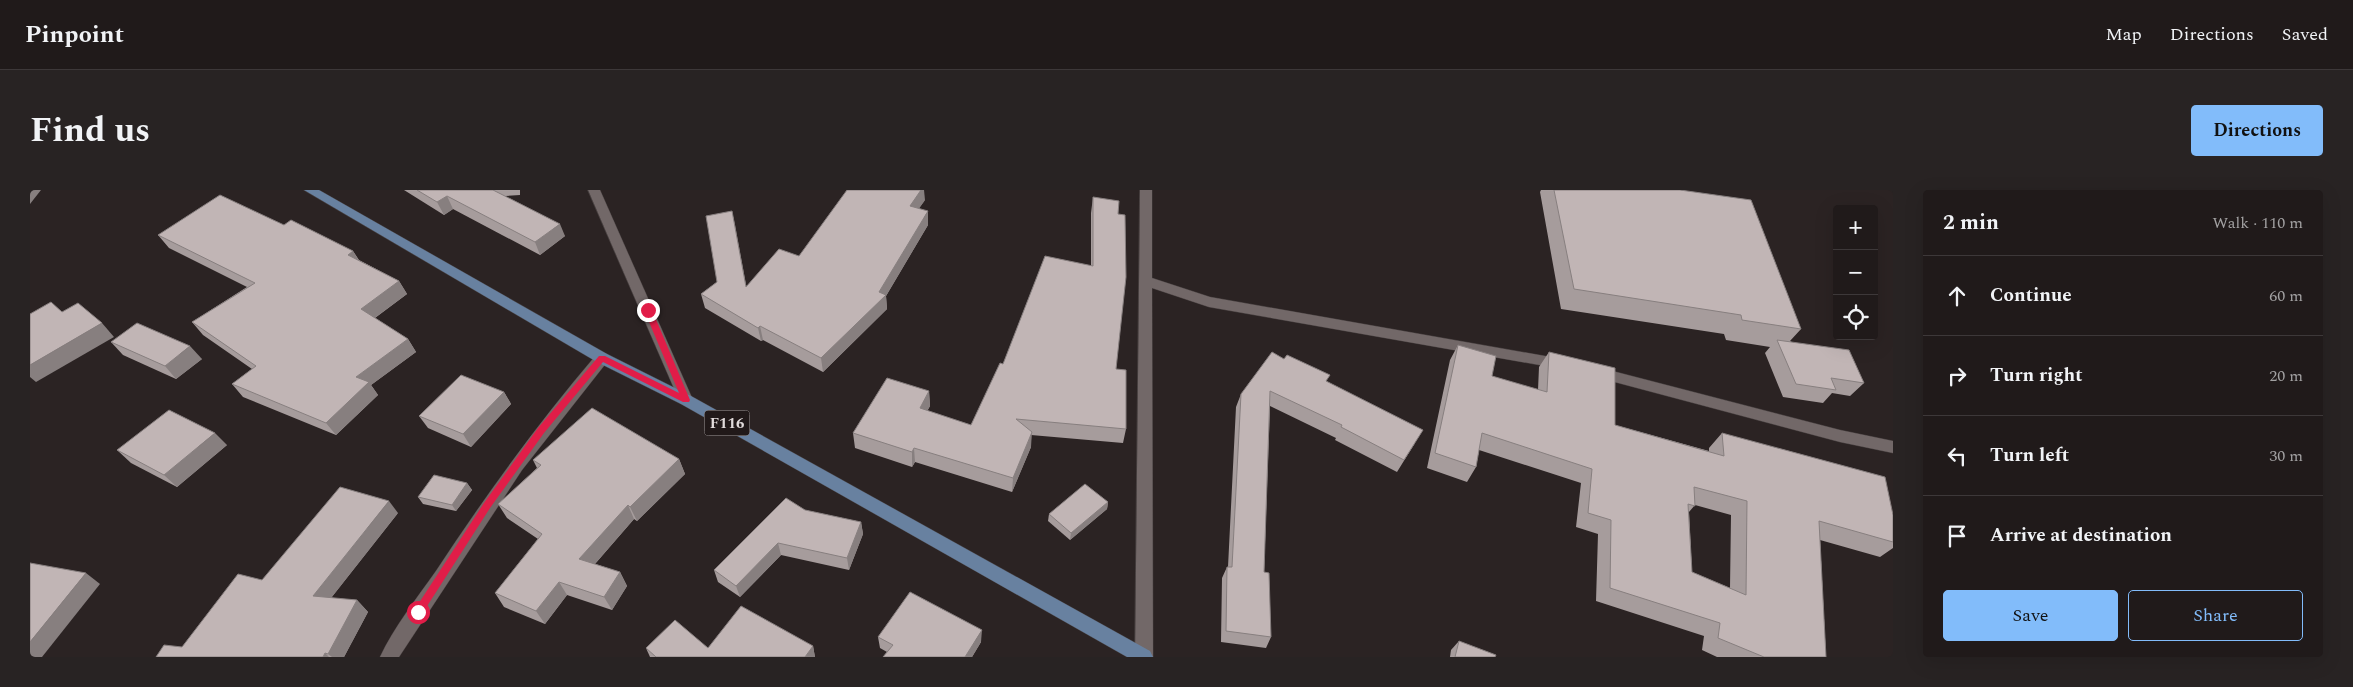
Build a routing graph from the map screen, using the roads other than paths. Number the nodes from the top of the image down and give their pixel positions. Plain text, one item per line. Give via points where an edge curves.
1 (310, 190) edge
2 (1146, 190) edge
3 (600, 192) edge
4 (1146, 281) junction
5 (602, 358) junction
6 (686, 400) junction
7 (1893, 447) edge
8 (389, 657) edge
9 (1144, 657) edge

1 - 5 main road, F116
2 - 4 street
3 - 6 street
4 - 7 street via 1209,302 1579,367
4 - 9 street
5 - 6 main road, F116
5 - 8 street via 546,424 487,506
6 - 9 main road, F116

